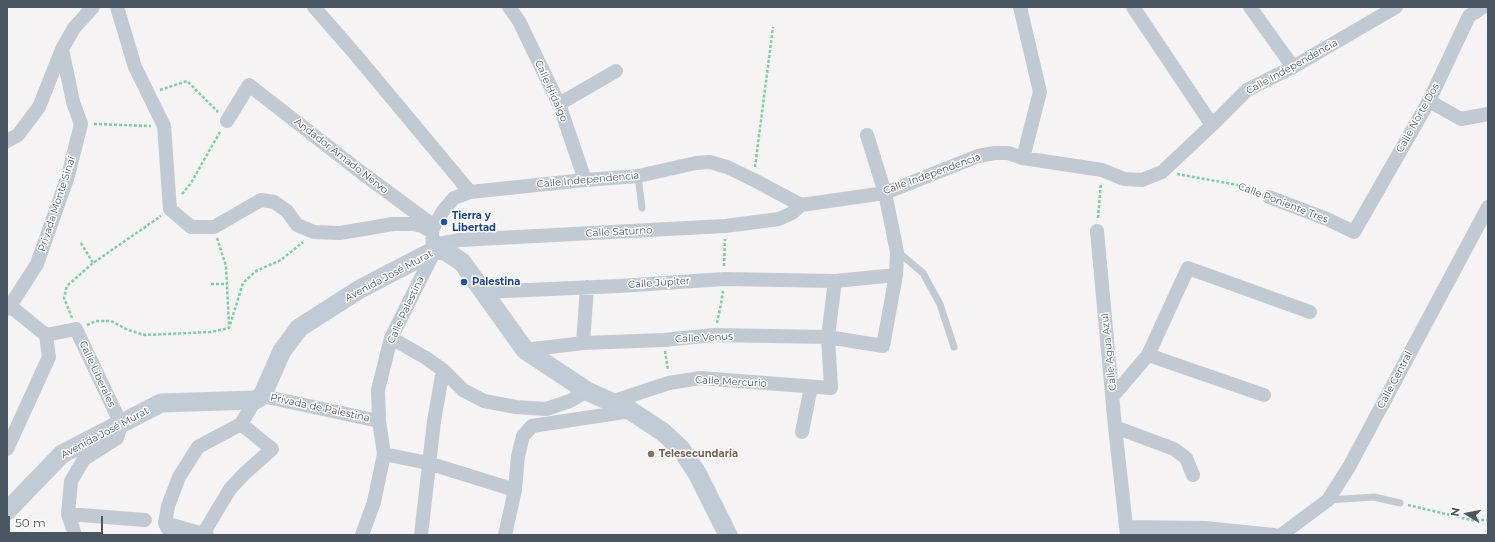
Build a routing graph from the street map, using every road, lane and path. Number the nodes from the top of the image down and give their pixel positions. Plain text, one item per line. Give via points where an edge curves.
1 (93, 7) edge
2 (117, 7) edge
3 (314, 7) edge
4 (509, 7) edge
5 (1020, 7) edge
6 (1133, 7) edge
7 (1250, 7) edge
8 (1483, 7) edge
9 (1393, 8) edge
10 (773, 27) dead end
11 (62, 49) junction
12 (1293, 67) junction
13 (616, 71) dead end
14 (149, 94) junction
15 (1429, 101) junction
16 (559, 104) junction
17 (1488, 114) edge
18 (227, 121) junction
19 (81, 124) junction
20 (1212, 125) junction
21 (164, 126) junction
22 (867, 135) dead end
23 (7, 141) edge
24 (1023, 158) junction
25 (1102, 170) junction
26 (1162, 172) junction
27 (638, 176) junction
28 (585, 180) junction
29 (754, 180) junction
30 (470, 192) junction
31 (886, 193) junction
32 (1269, 197) joint
33 (802, 205) junction
34 (1488, 207) edge
35 (642, 208) dead end
36 (170, 209) junction
37 (725, 226) junction
38 (214, 227) junction
39 (1097, 231) joint
40 (314, 232) junction
41 (1354, 232) joint
42 (434, 238) junction
43 (81, 243) dead end
44 (897, 252) junction
45 (93, 263) junction
46 (896, 275) junction
47 (724, 279) junction
48 (835, 281) junction
49 (211, 284) dead end
50 (227, 284) junction
51 (587, 287) junction
52 (482, 292) junction
53 (9, 308) edge
54 (1310, 312) dead end
55 (229, 328) junction
56 (76, 329) junction
57 (46, 335) junction
58 (714, 335) junction
59 (828, 337) junction
60 (391, 338) junction
61 (664, 340) junction
62 (583, 343) junction
63 (954, 347) dead end
64 (525, 350) junction
65 (1148, 355) junction
66 (443, 370) junction
67 (670, 382) junction
68 (811, 386) junction
69 (587, 391) junction
70 (1264, 395) dead end
71 (1113, 396) junction
72 (258, 398) junction
73 (611, 402) junction
74 (631, 411) junction
75 (379, 421) junction
76 (121, 424) junction
77 (241, 424) junction
78 (1115, 427) junction
79 (802, 432) dead end
80 (7, 449) edge
81 (384, 454) junction
82 (428, 463) junction
83 (1193, 475) dead end
84 (515, 490) junction
85 (1328, 500) junction
86 (1400, 503) joint
87 (7, 511) edge
88 (68, 514) junction
89 (145, 520) dead end
90 (1488, 520) edge
91 (168, 529) edge
92 (1127, 531) edge
93 (75, 535) edge
94 (205, 535) edge
95 (362, 535) edge
96 (421, 535) edge
97 (505, 535) edge
98 (728, 535) edge
99 (1274, 535) edge
100 (1281, 535) edge

1 - 11 street via 74,28
2 - 14 street via 135,67
3 - 30 street
4 - 16 street, Calle Hidalgo via 519,21
5 - 24 street via 1040,92
6 - 20 street
7 - 12 street
8 - 15 street, Calle Norte Dos via 1469,16
9 - 12 street, Calle Independencia
10 - 29 path
11 - 19 street via 73,102
11 - 23 street via 39,107 18,135
12 - 20 street, Calle Independencia via 1247,90
13 - 16 street
14 - 18 path via 187,81
14 - 21 street
15 - 17 street via 1461,119
15 - 41 street, Calle Norte Dos
16 - 28 street, Calle Hidalgo
18 - 36 path via 192,183
18 - 42 street, Andador Amado Nervo via 248,85 362,173
19 - 21 path
19 - 53 street, Privada Monte Sinaí via 68,176 37,264
20 - 26 street, Calle Independencia
21 - 36 street
22 - 31 street
24 - 25 street, Calle Independencia
24 - 31 street, Calle Independencia via 995,152 978,156
25 - 26 street, Calle Independencia via 1124,179 1142,180
25 - 39 path
26 - 32 path, Calle Poniente Tres via 1238,185
27 - 28 street, Calle Independencia
27 - 29 street, Calle Independencia via 710,162
27 - 35 lane
28 - 30 street, Calle Independencia
29 - 33 street, Calle Independencia
30 - 42 street, Calle Independencia via 454,198 443,212
31 - 33 street, Calle Independencia
31 - 44 street
32 - 41 street, Calle Poniente Tres
33 - 37 street, Calle Saturno via 779,219
34 - 85 street, Calle Central via 1349,467
36 - 38 street via 191,227
36 - 45 path
37 - 42 street, Calle Saturno via 460,240
37 - 47 path
38 - 40 street via 261,200 274,202 287,211 297,225
38 - 50 path via 226,266
39 - 71 street, Calle Agua Azul
40 - 42 street via 340,233 393,224 413,224 422,226
40 - 55 path via 281,260 256,271 243,283
42 - 52 street, Avenida José Murat via 445,251 462,262
42 - 60 street, Calle Palestina
42 - 72 street, Avenida José Murat via 299,328 282,351
43 - 45 path
44 - 46 street
44 - 63 lane via 923,272 940,304
45 - 56 path via 67,286 64,298
46 - 48 street, Calle Júpiter
46 - 59 street, Calle Venus via 883,346
47 - 48 street, Calle Júpiter
47 - 51 street, Calle Júpiter
47 - 58 path
48 - 59 street
49 - 50 path
50 - 55 path
51 - 52 street, Calle Júpiter
51 - 62 street
52 - 64 street, Avenida José Murat
53 - 57 street
54 - 65 street via 1188,268
55 - 56 path via 211,332 145,335 111,321 96,321
56 - 57 street, Calle Liberales
56 - 76 street, Calle Liberales
57 - 80 street via 49,357
58 - 59 street, Calle Venus
58 - 61 street, Calle Venus
59 - 68 street, Calle Mercurio via 831,388
60 - 66 street
60 - 75 street, Calle Palestina via 378,390
61 - 62 street, Calle Venus
61 - 67 path
62 - 64 street, Calle Venus
64 - 69 street, Avenida José Murat
65 - 70 street
65 - 71 street
66 - 69 street via 463,390 484,401 516,407 546,409 570,401
66 - 82 street
67 - 68 street, Calle Mercurio via 700,378
67 - 73 street, Calle Mercurio
68 - 79 street
69 - 73 street, Avenida José Murat
71 - 78 street, Calle Agua Azul
72 - 75 street, Privada de Palestina
72 - 76 street, Avenida José Murat via 161,403
72 - 77 street
73 - 74 street, Avenida José Murat
74 - 84 street via 532,426 523,436 518,456
74 - 98 street, Avenida José Murat via 663,432 681,449 697,473
75 - 81 street, Calle Palestina
76 - 87 street, Avenida José Murat via 62,454
76 - 88 street via 117,438 80,464 71,481
77 - 91 street via 198,447 179,478 168,506
77 - 94 street via 272,449 230,489
78 - 83 street via 1174,449 1186,458
78 - 92 street, Calle Agua Azul
81 - 82 street
81 - 95 street, Calle Palestina via 374,502
82 - 84 street
82 - 96 street
84 - 97 street
85 - 86 lane via 1374,497
85 - 100 street, Calle Central
86 - 90 path via 1471,520
88 - 89 street
88 - 93 street
91 - 94 street
92 - 99 street via 1204,528

